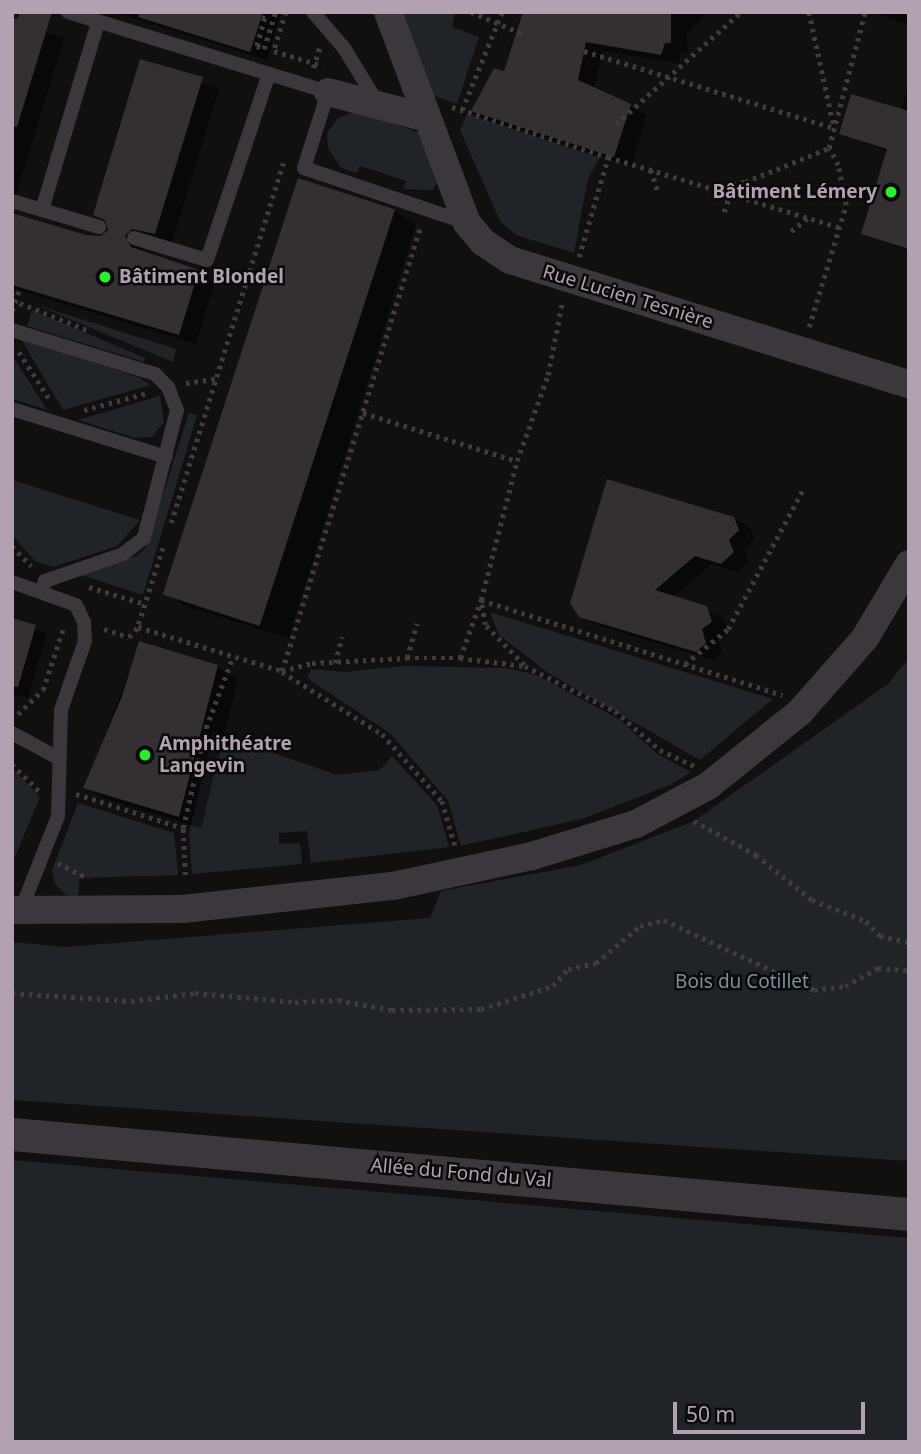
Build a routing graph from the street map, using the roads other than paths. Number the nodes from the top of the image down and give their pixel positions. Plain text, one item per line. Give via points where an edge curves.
1 (68, 12) edge
2 (313, 12) edge
3 (388, 12) edge
4 (98, 22) junction
5 (269, 74) junction
6 (328, 92) junction
7 (377, 103) junction
8 (427, 118) junction
9 (12, 201) edge
10 (43, 210) junction
11 (467, 223) junction
12 (99, 227) dead end
13 (134, 238) dead end
14 (12, 330) edge
15 (909, 384) edge
16 (12, 409) edge
17 (166, 457) junction
18 (909, 564) edge
19 (12, 582) edge
20 (42, 592) junction
21 (12, 733) edge
22 (58, 758) junction
23 (17, 910) edge
24 (12, 1134) edge
25 (909, 1214) edge

1 - 4 lane
2 - 7 lane via 344,48
3 - 8 street, Rue Lucien Tesnière
4 - 5 lane
4 - 10 lane
5 - 6 lane
5 - 13 lane via 207,260
6 - 7 street
6 - 11 lane via 304,168
7 - 8 street
8 - 11 street, Rue Lucien Tesnière via 451,171
9 - 10 lane
10 - 12 lane
11 - 15 street, Rue Lucien Tesnière via 483,242 510,260
14 - 17 lane via 155,374 168,387 177,410
16 - 17 lane
17 - 20 lane via 144,538 123,554 45,581
18 - 23 street via 865,638 800,712 682,803 587,840 460,872 243,905
19 - 20 lane
20 - 22 lane via 76,605 84,622 85,641 61,710
21 - 22 lane
22 - 23 lane via 58,816
24 - 25 street, Allée du Fond du Val

